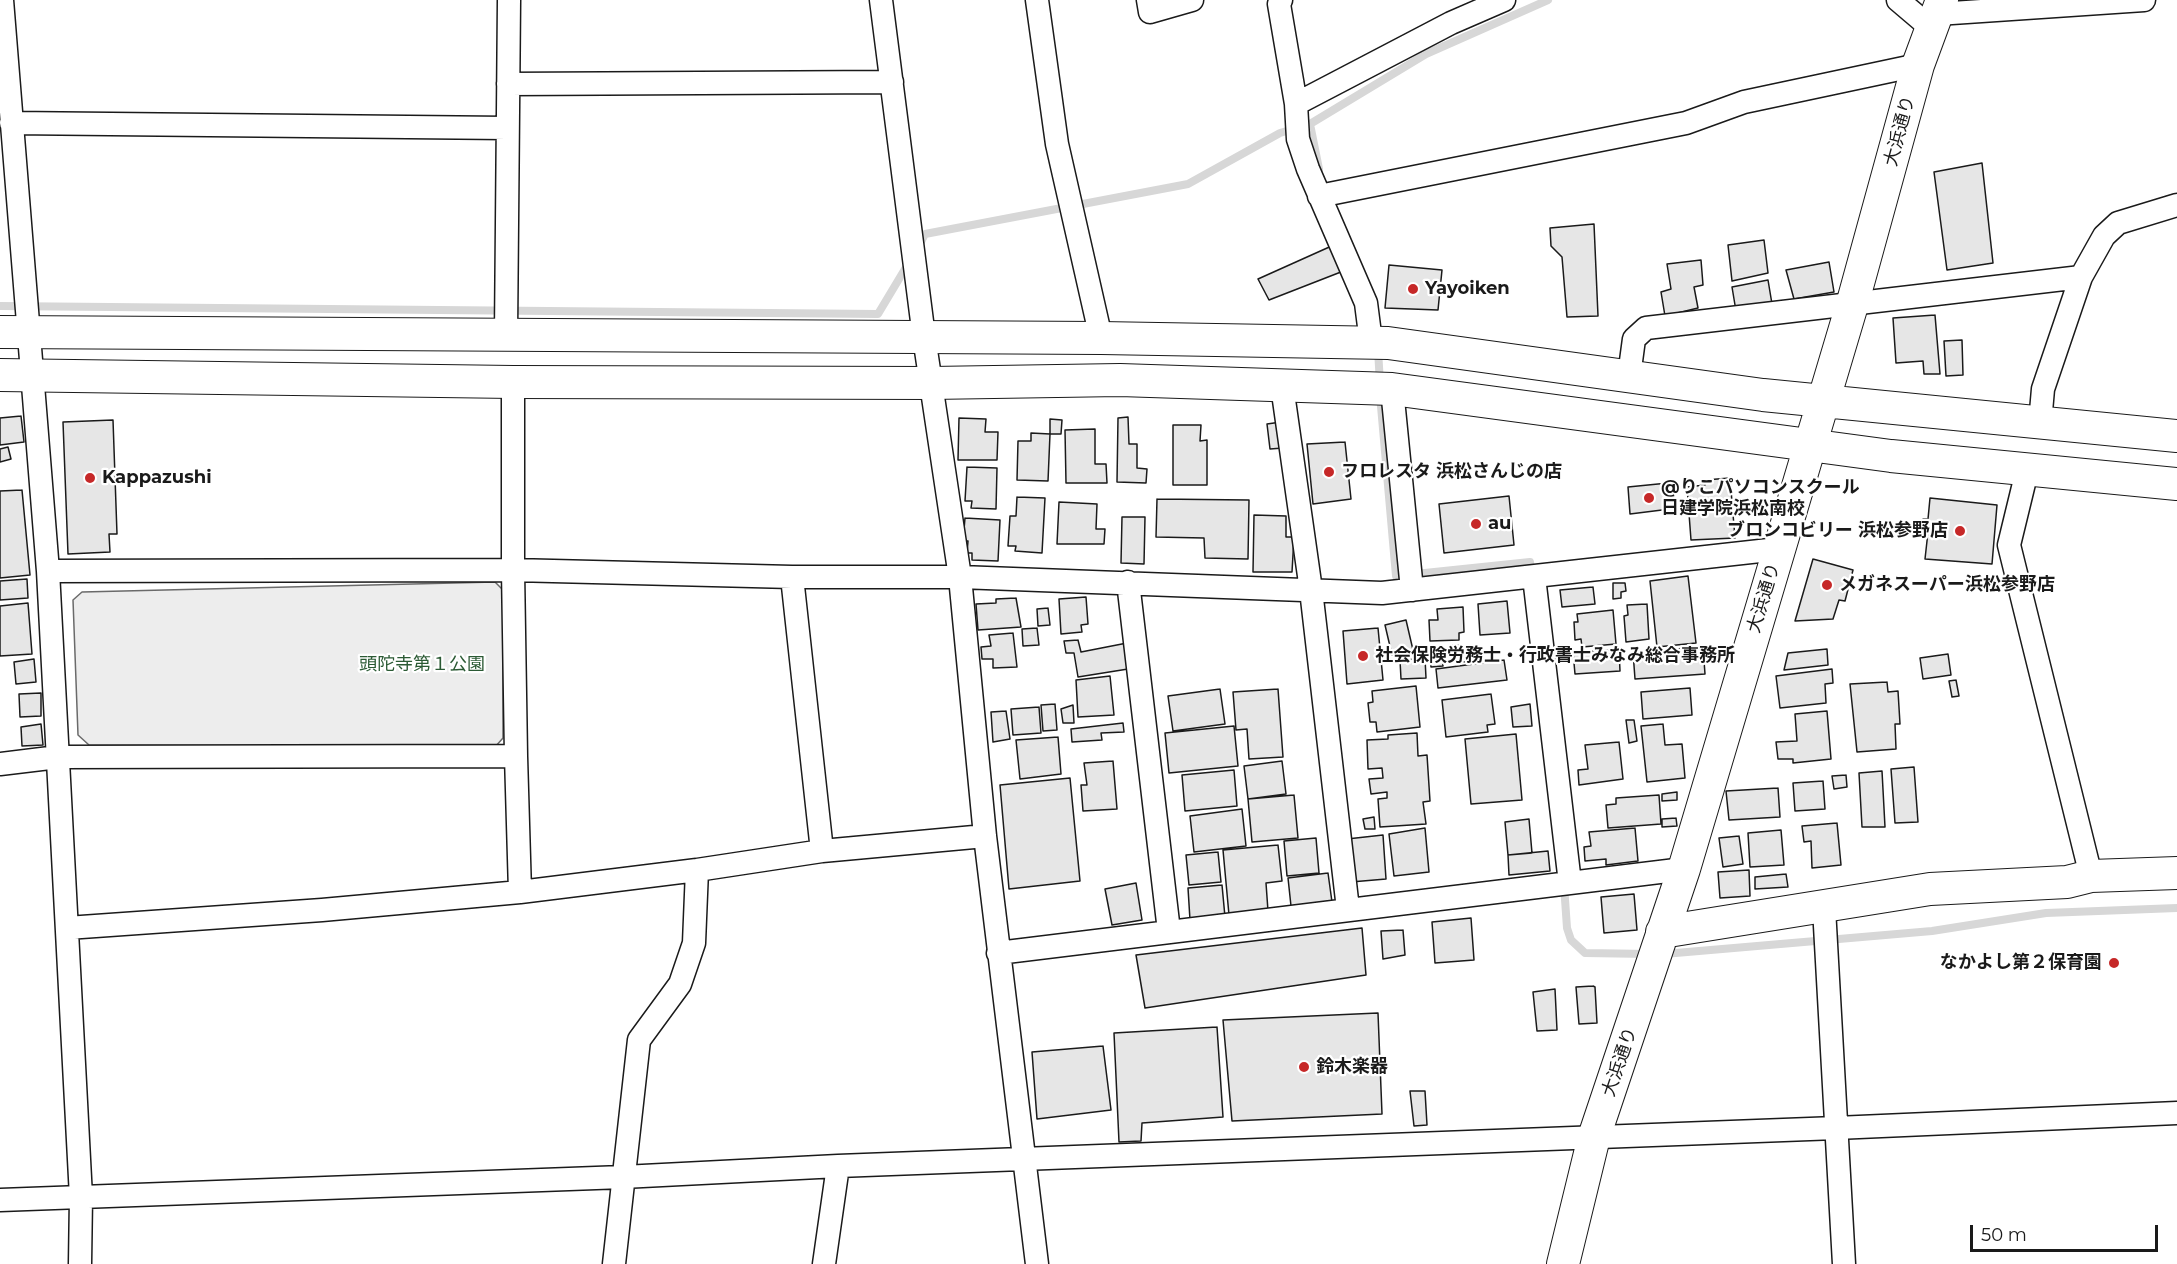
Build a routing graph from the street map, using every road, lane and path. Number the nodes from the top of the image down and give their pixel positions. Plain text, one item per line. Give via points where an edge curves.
1 (2, 0) edge
2 (509, 0) edge
3 (881, 0) edge
4 (1037, 0) edge
5 (1148, 0) edge
6 (1192, 0) edge
7 (1281, 0) edge
8 (1504, 0) edge
9 (1898, 0) edge
10 (2144, 0) edge
11 (1937, 14) edge
12 (1918, 65) junction
13 (892, 82) junction
14 (508, 84) junction
15 (1296, 104) junction
16 (11, 123) junction
17 (507, 128) junction
18 (1319, 196) junction
19 (2177, 205) edge
20 (2081, 277) junction
21 (1852, 305) junction
22 (14, 332) edge
23 (506, 334) junction
24 (924, 338) junction
25 (1101, 338) junction
26 (1371, 342) junction
27 (32, 374) junction
28 (0, 375) edge
29 (1629, 376) junction
30 (513, 382) junction
31 (931, 383) junction
32 (1282, 386) junction
33 (1392, 389) junction
34 (1824, 400) junction
35 (2040, 423) junction
36 (2177, 436) edge
37 (1810, 445) junction
38 (2027, 471) junction
39 (2177, 484) edge
40 (1779, 549) junction
41 (513, 570) junction
42 (48, 571) junction
43 (792, 577) junction
44 (1534, 577) junction
45 (960, 578) junction
46 (1128, 582) junction
47 (1311, 590) junction
48 (1412, 590) junction
49 (516, 756) junction
50 (58, 757) junction
51 (0, 764) edge
52 (985, 836) junction
53 (822, 851) junction
54 (1683, 869) junction
55 (697, 870) junction
56 (2177, 873) edge
57 (2091, 876) junction
58 (1570, 884) junction
59 (520, 892) junction
60 (1824, 908) junction
61 (1348, 909) junction
62 (67, 928) junction
63 (1169, 932) junction
64 (1662, 932) junction
65 (998, 953) junction
66 (2177, 1113) edge
67 (1836, 1128) junction
68 (1594, 1137) junction
69 (1024, 1160) junction
70 (838, 1166) junction
71 (623, 1177) junction
72 (81, 1197) junction
73 (0, 1200) edge
74 (80, 1264) edge
75 (614, 1264) edge
76 (824, 1264) edge
77 (1037, 1264) edge
78 (1563, 1264) edge
79 (1844, 1264) edge

1 - 16 street
2 - 14 street
3 - 13 street
4 - 25 street via 1057,144
5 - 6 street via 1150,12
7 - 15 street via 1278,4
8 - 15 street via 1451,23
9 - 11 street
10 - 11 street
11 - 12 street, 大浜通り
12 - 18 street via 1744,102 1686,123
12 - 21 street, 大浜通り
13 - 14 street
13 - 24 street
14 - 17 street
15 - 18 street via 1298,139
16 - 17 street
16 - 22 street
17 - 23 street
18 - 26 street via 1366,303
19 - 20 street via 2118,223 2104,236
20 - 21 street
20 - 35 street via 2043,389
21 - 29 street via 1646,328 1634,339
21 - 34 street, 大浜通り
22 - 23 street
22 - 27 street
23 - 24 street
24 - 25 street
24 - 31 street
25 - 26 street
26 - 29 street
27 - 28 street
27 - 30 street
27 - 42 street
29 - 34 street
30 - 31 street
30 - 41 street
31 - 32 street via 1120,380
31 - 45 street
32 - 33 street
32 - 47 street
33 - 37 street
33 - 48 street
34 - 35 street
34 - 37 street, 大浜通り
35 - 36 street
37 - 38 street
37 - 40 street, 大浜通り
38 - 39 street
38 - 57 street via 2009,545
40 - 44 street
40 - 54 street, 大浜通り
41 - 42 street
41 - 43 street
41 - 49 street
42 - 50 street
43 - 45 street
43 - 53 street
44 - 48 street
44 - 58 street
45 - 46 street
45 - 52 street
46 - 47 street
46 - 63 street
47 - 48 street
47 - 61 street
49 - 50 street
49 - 59 street
50 - 51 street
50 - 62 street
52 - 53 street
52 - 65 street
53 - 55 street
54 - 58 street
54 - 64 street, 大浜通り
55 - 59 street
55 - 71 street via 694,943 680,984 639,1040
56 - 57 street
57 - 60 street via 2067,882 1930,889
58 - 61 street
59 - 62 street
60 - 64 street
60 - 67 street
61 - 63 street
62 - 72 street
63 - 65 street
64 - 68 street, 大浜通り
65 - 69 street
66 - 67 street
67 - 68 street
67 - 79 street
68 - 69 street
68 - 78 street, 大浜通り
69 - 70 street
69 - 77 street
70 - 71 street
70 - 76 street
71 - 72 street
71 - 75 street
72 - 73 street
72 - 74 street

